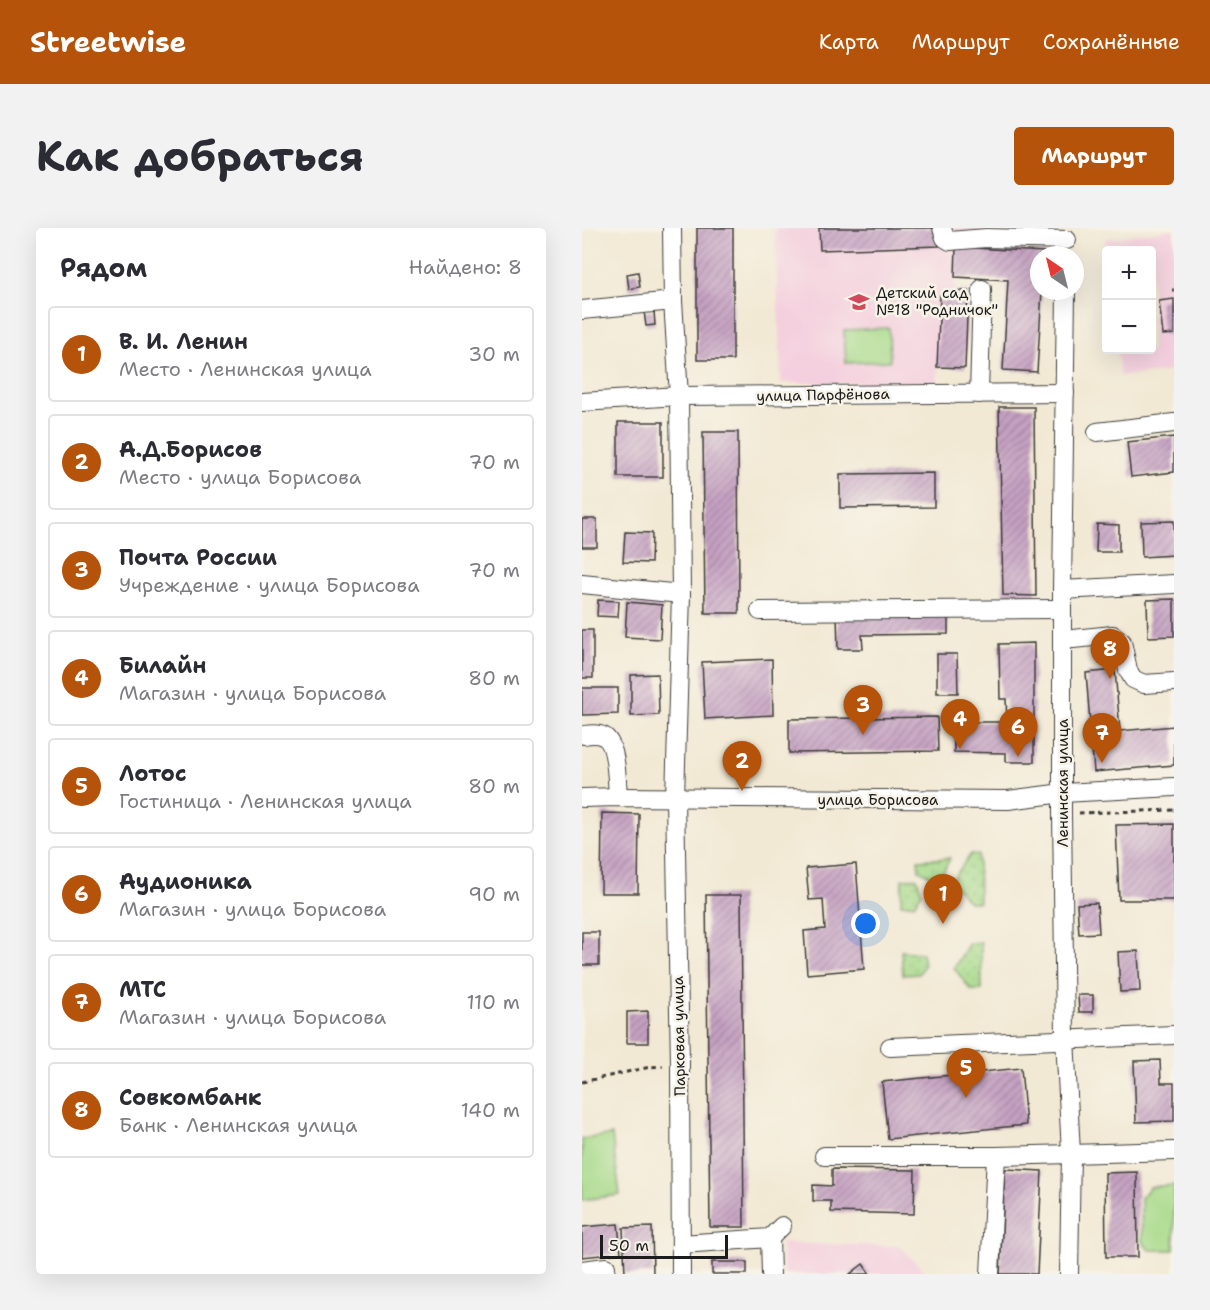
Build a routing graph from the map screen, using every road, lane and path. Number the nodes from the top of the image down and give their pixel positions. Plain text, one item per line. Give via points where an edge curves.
1 (672, 228) edge
2 (942, 228) edge
3 (999, 233) edge
4 (1067, 241) edge
5 (982, 289) dead end
6 (1066, 300) edge
7 (673, 301) junction
8 (582, 310) edge
9 (1065, 393) junction
10 (979, 394) junction
11 (679, 396) junction
12 (582, 402) edge
13 (1174, 423) edge
14 (1096, 432) dead end
15 (582, 584) edge
16 (1174, 584) edge
17 (1062, 590) junction
18 (681, 594) junction
19 (1062, 609) junction
20 (760, 611) dead end
21 (1063, 640) junction
22 (1174, 682) edge
23 (584, 735) dead end
24 (1174, 787) edge
25 (1063, 793) junction
26 (618, 796) junction
27 (582, 798) edge
28 (675, 798) junction
29 (1174, 810) edge
30 (1062, 814) junction
31 (1174, 1035) edge
32 (1065, 1038) junction
33 (890, 1047) dead end
34 (680, 1065) junction
35 (582, 1082) edge
36 (1174, 1151) edge
37 (1071, 1153) junction
38 (824, 1156) dead end
39 (996, 1156) junction
40 (681, 1244) junction
41 (606, 1267) dead end
42 (582, 1270) edge
43 (681, 1274) edge
44 (771, 1274) edge
45 (990, 1274) edge
46 (1069, 1274) edge

1 - 7 street, Парковая улица
2 - 3 street via 945,238 951,241
3 - 4 street
5 - 10 street
6 - 9 street, Ленинская улица
7 - 8 street
7 - 11 street, Парковая улица
9 - 10 street, улица Парфёнова
9 - 17 street, Ленинская улица
10 - 11 street, улица Парфёнова
11 - 12 street, улица Парфёнова
11 - 18 street, Парковая улица
13 - 14 street
15 - 18 street
16 - 17 street
17 - 19 street, Ленинская улица
18 - 28 street, Парковая улица
19 - 20 street
19 - 21 street, Ленинская улица
21 - 22 street via 1113,635 1122,642 1133,679 1144,684
21 - 25 street, Ленинская улица
23 - 26 street via 605,736 610,742
24 - 25 street, улица Борисова
25 - 28 street, улица Борисова via 1008,800
25 - 30 street, Ленинская улица
26 - 27 street, улица Борисова
26 - 28 street, улица Борисова
28 - 34 street, Парковая улица
29 - 30 path
30 - 32 street, Ленинская улица
31 - 32 street
32 - 33 street
32 - 37 street, Ленинская улица
34 - 35 path via 650,1067
34 - 40 street, Парковая улица
36 - 37 street
37 - 39 street
37 - 46 street, Ленинская улица
38 - 39 street
39 - 45 street
40 - 43 street, Парковая улица
40 - 44 street via 776,1232
41 - 42 street

